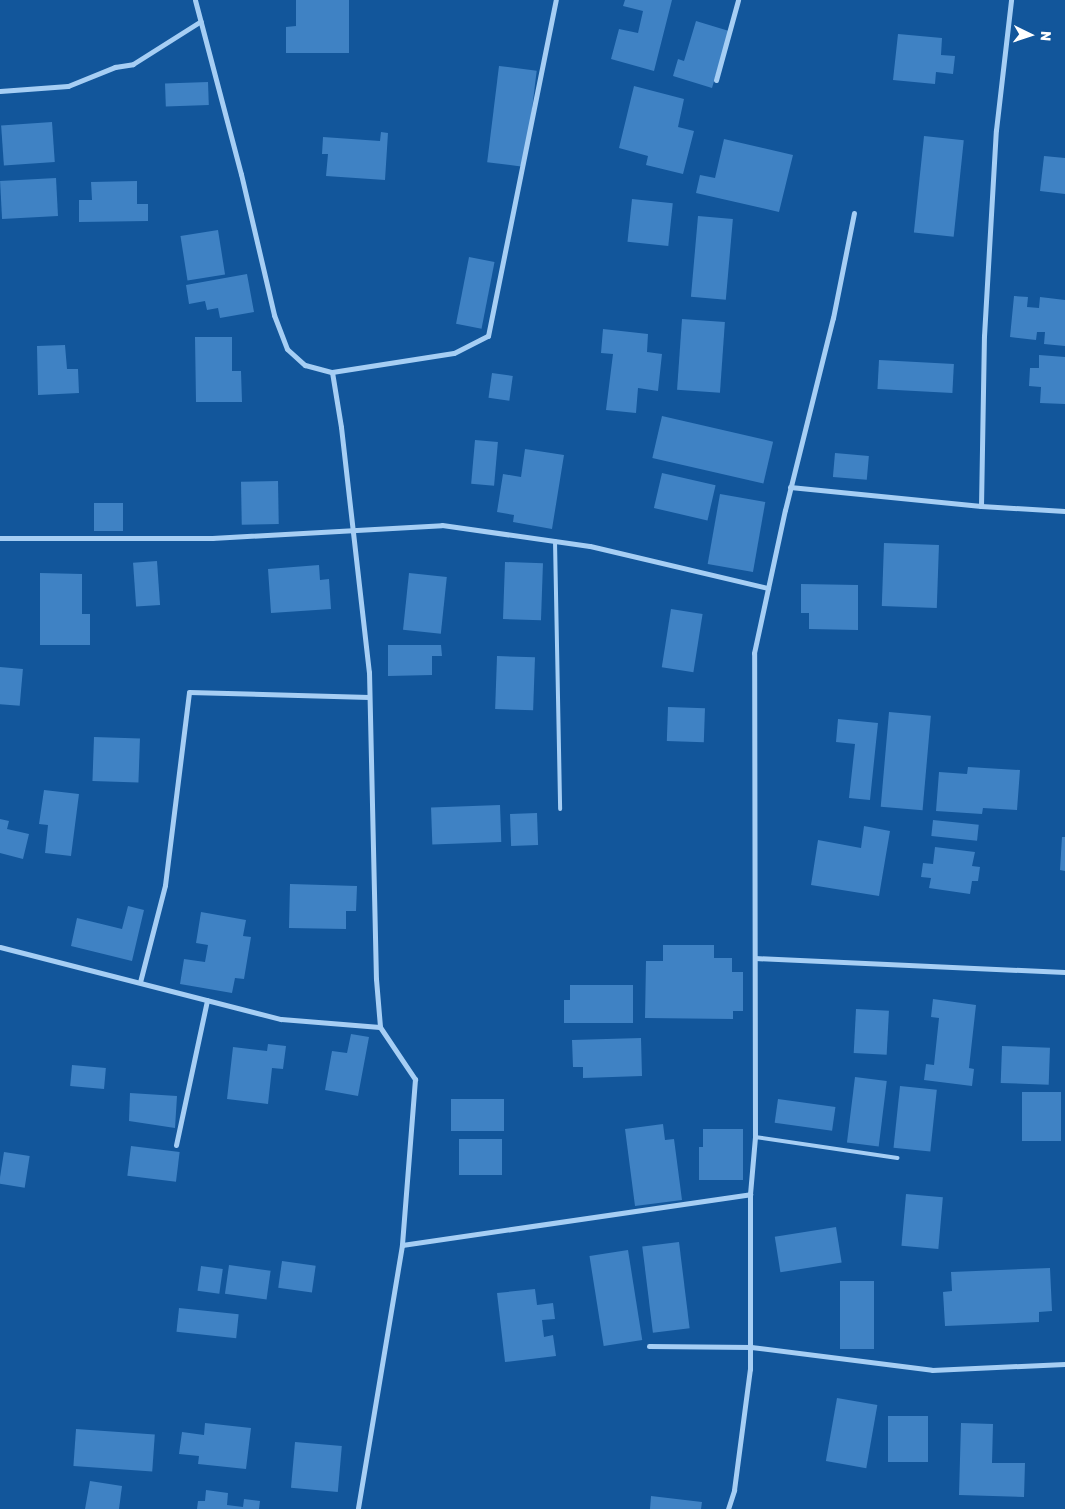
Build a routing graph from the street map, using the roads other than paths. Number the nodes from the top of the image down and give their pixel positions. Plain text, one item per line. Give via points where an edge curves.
1 (195, 0) edge
2 (556, 0) edge
3 (738, 0) edge
4 (1010, 0) edge
5 (201, 20) junction
6 (716, 80) dead end
7 (0, 91) edge
8 (854, 213) dead end
9 (332, 372) junction
10 (790, 486) junction
11 (981, 506) junction
12 (1065, 511) edge
13 (353, 532) junction
14 (0, 538) edge
15 (555, 541) junction
16 (768, 588) junction
17 (369, 697) junction
18 (560, 809) dead end
19 (0, 946) edge
20 (755, 958) junction
21 (1065, 972) edge
22 (140, 982) junction
23 (207, 1000) junction
24 (380, 1027) junction
25 (755, 1137) junction
26 (176, 1145) dead end
27 (897, 1158) dead end
28 (750, 1194) junction
29 (402, 1245) junction
30 (649, 1346) dead end
31 (751, 1347) junction
32 (1065, 1364) edge
33 (358, 1509) edge
34 (728, 1509) edge

1 - 5 street
2 - 9 street via 488,336 454,353
3 - 6 street
4 - 11 street via 996,130 985,317
5 - 7 street via 133,64 68,86
5 - 9 street via 283,341 305,365
8 - 10 street via 833,318
9 - 13 street
10 - 11 street
10 - 16 street
11 - 12 street
13 - 14 street via 212,538
13 - 15 street via 442,525
13 - 17 street
15 - 16 street via 590,546
15 - 18 lane
16 - 20 street via 754,653
17 - 22 street via 189,692 165,885
17 - 24 street
19 - 22 street
20 - 21 street
20 - 25 street
22 - 23 street
23 - 24 street via 281,1019
23 - 26 street
24 - 29 street via 415,1079
25 - 27 lane
25 - 28 street
28 - 29 street
28 - 31 street
29 - 33 street
30 - 31 street
31 - 32 street via 932,1370
31 - 34 street via 735,1480

